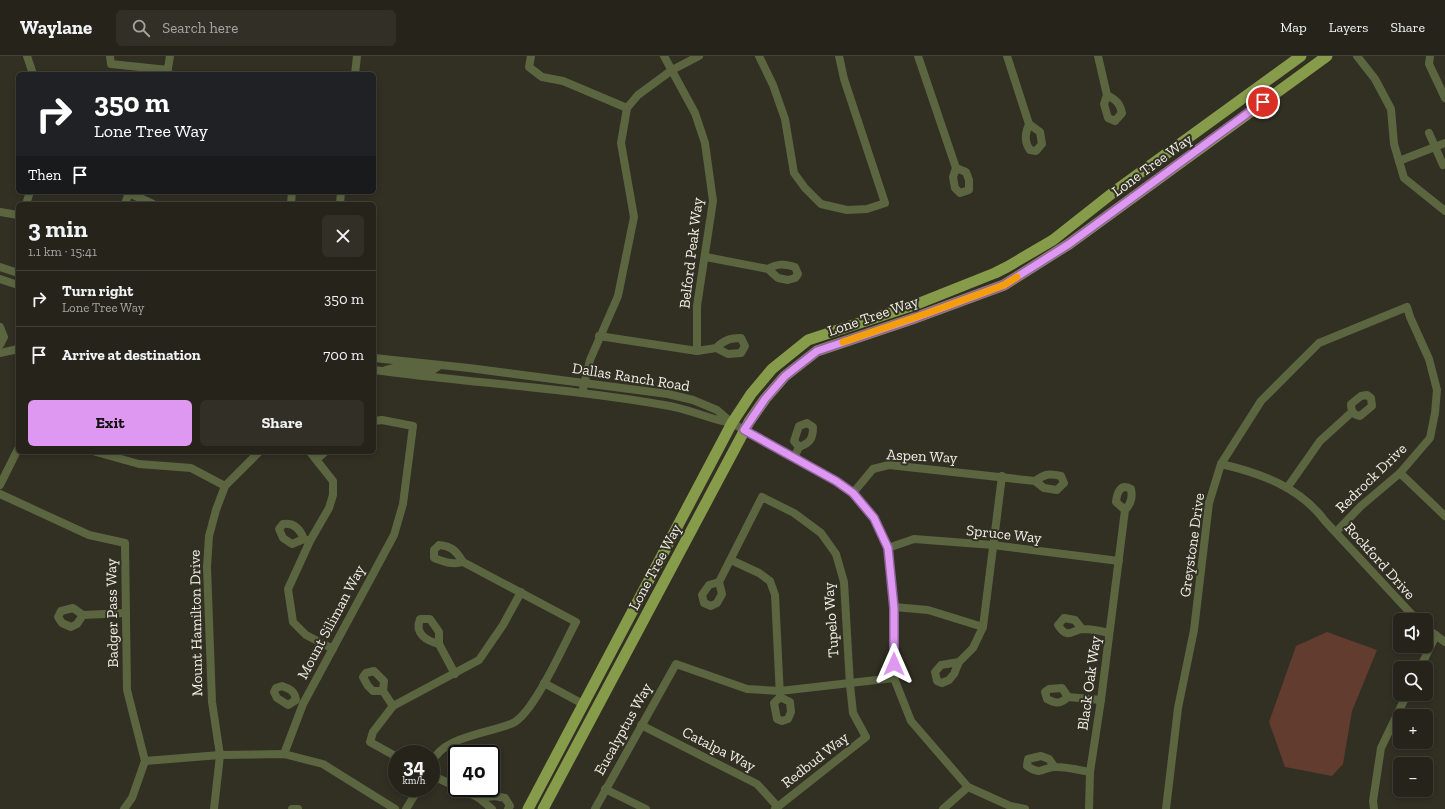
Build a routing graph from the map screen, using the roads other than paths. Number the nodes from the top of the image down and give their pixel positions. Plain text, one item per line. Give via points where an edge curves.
1 (27, 56) edge
2 (170, 56) edge
3 (357, 56) edge
4 (531, 56) edge
5 (664, 56) edge
6 (699, 56) edge
7 (759, 56) edge
8 (839, 56) edge
9 (918, 56) edge
10 (1007, 56) edge
11 (1098, 56) edge
12 (1301, 56) edge
13 (1327, 56) edge
14 (1357, 56) edge
15 (1430, 56) edge
16 (111, 60) edge
17 (672, 70) junction
18 (32, 72) edge
19 (168, 72) edge
20 (355, 72) edge
21 (1107, 95) dead end
22 (1445, 98) edge
23 (627, 108) junction
24 (1029, 124) dead end
25 (1428, 132) dead end
26 (1445, 143) edge
27 (1436, 147) junction
28 (1399, 161) junction
29 (1443, 165) dead end
30 (956, 168) dead end
31 (131, 194) edge
32 (149, 202) edge
33 (1445, 211) edge
34 (0, 212) edge
35 (16, 215) edge
36 (706, 257) junction
37 (0, 267) edge
38 (768, 269) dead end
39 (16, 272) edge
40 (0, 279) edge
41 (16, 284) edge
42 (1407, 307) joint
43 (0, 327) edge
44 (599, 336) junction
45 (0, 345) edge
46 (716, 348) dead end
47 (16, 349) edge
48 (696, 351) junction
49 (0, 353) edge
50 (376, 358) edge
51 (440, 365) junction
52 (378, 371) edge
53 (583, 384) junction
54 (582, 393) junction
55 (1352, 412) dead end
56 (376, 421) edge
57 (732, 423) junction
58 (744, 430) junction
59 (799, 447) dead end
60 (16, 453) edge
61 (103, 454) edge
62 (257, 454) edge
63 (312, 454) edge
64 (323, 454) edge
65 (794, 458) junction
66 (317, 459) junction
67 (1221, 464) junction
68 (1400, 473) junction
69 (1002, 476) junction
70 (1035, 481) dead end
71 (0, 486) edge
72 (225, 486) junction
73 (1288, 488) junction
74 (853, 493) junction
75 (0, 494) edge
76 (1125, 510) dead end
77 (1445, 516) edge
78 (1336, 532) junction
79 (993, 545) junction
80 (888, 548) junction
81 (730, 560) junction
82 (1119, 561) junction
83 (463, 562) dead end
84 (658, 564) junction
85 (719, 582) dead end
86 (521, 592) junction
87 (894, 608) junction
88 (126, 613) junction
89 (1411, 613) edge
90 (83, 615) dead end
91 (643, 620) junction
92 (983, 627) junction
93 (1082, 629) dead end
94 (1109, 633) junction
95 (1433, 633) edge
96 (1436, 635) junction
97 (1445, 642) edge
98 (439, 644) dead end
99 (333, 649) junction
100 (1423, 661) edge
101 (959, 662) dead end
102 (455, 674) junction
103 (894, 678) junction
104 (544, 683) junction
105 (850, 685) junction
106 (383, 691) dead end
107 (780, 694) junction
108 (1068, 697) dead end
109 (1102, 700) junction
110 (1404, 701) edge
111 (583, 704) junction
112 (393, 706) junction
113 (641, 725) junction
114 (440, 750) edge
115 (388, 752) edge
116 (284, 754) junction
117 (220, 755) junction
118 (145, 761) junction
119 (1054, 766) dead end
120 (1090, 772) junction
121 (968, 787) junction
122 (605, 788) junction
123 (413, 797) edge
124 (479, 798) joint
125 (777, 808) edge
126 (124, 809) edge
127 (214, 809) edge
128 (292, 809) edge
129 (298, 809) edge
130 (395, 809) edge
131 (406, 809) edge
132 (492, 809) edge
133 (508, 809) edge
134 (528, 809) edge
135 (543, 809) edge
136 (595, 809) edge
137 (646, 809) edge
138 (943, 809) edge
139 (1021, 809) edge
140 (1089, 809) edge
141 (1166, 809) edge
142 (1374, 809) edge

1 - 18 street
2 - 19 street
3 - 20 street
4 - 23 street via 529,67 542,77 563,81
5 - 17 street, Belford Peak Way
6 - 17 street
7 - 8 street via 785,119 794,173 821,204 846,210 867,209 885,203 844,79
9 - 30 street
10 - 24 street
11 - 21 street
12 - 57 main road, Lone Tree Way via 1115,191 1053,240 1001,270 917,304 808,340 772,368
13 - 58 main road, Lone Tree Way via 1069,244 1004,285 817,351 785,376 765,399
14 - 28 street via 1375,79 1391,109 1392,133
15 - 22 street via 1429,64
16 - 19 street
17 - 23 street via 638,95
17 - 36 street, Belford Peak Way via 695,113 705,143 714,201
23 - 44 street via 621,142 634,216 618,296
25 - 27 street
26 - 27 street
27 - 28 street
27 - 29 street
28 - 33 street via 1404,178
31 - 32 street
34 - 35 street
36 - 38 street
36 - 48 street, Belford Peak Way via 697,306
37 - 39 street
40 - 41 street
42 - 67 street, Greystone Drive via 1319,343 1261,401
42 - 68 street, Redrock Drive via 1429,359 1437,390 1430,438
43 - 45 street via 4,337
44 - 48 street
44 - 53 street
46 - 48 street
47 - 49 street
50 - 51 street, Dallas Ranch Road
51 - 52 street via 433,370 398,366
51 - 53 street, Dallas Ranch Road
52 - 54 street, Dallas Ranch Road
53 - 54 street
53 - 57 street, Dallas Ranch Road via 668,394 693,400 717,410
54 - 57 street, Dallas Ranch Road via 663,404 713,420
55 - 73 street via 1320,441
56 - 99 street, Mount Siliman Way via 413,426 403,504 394,535
57 - 58 street
57 - 84 main road, Lone Tree Way
58 - 65 street
58 - 91 main road, Lone Tree Way
59 - 65 street
60 - 71 street
61 - 72 street via 139,464 191,468
62 - 72 street, Mount Hamilton Drive
63 - 66 street
64 - 66 street
65 - 74 street
66 - 99 street via 333,481 333,495 329,508 307,540 288,589 293,622 306,635
67 - 73 street, Rockford Drive via 1253,472
67 - 141 street, Greystone Drive via 1209,503 1194,630 1178,708
68 - 77 street
68 - 78 street, Redrock Drive via 1361,506
69 - 70 street, Aspen Way
69 - 74 street, Aspen Way via 889,465 873,469
69 - 79 street
72 - 117 street, Mount Hamilton Drive via 209,536 207,568 212,702
73 - 78 street, Rockford Drive via 1315,508
74 - 80 street via 874,518
75 - 88 street, Badger Pass Way via 89,535 125,543
76 - 82 street, Black Oak Way
78 - 89 street, Rockford Drive
79 - 80 street, Spruce Way via 914,539
79 - 82 street, Spruce Way
79 - 92 street
80 - 87 street
81 - 85 street
81 - 105 street, Tupelo Way via 762,497 794,513 821,533 836,554 844,582
81 - 107 street via 759,572 770,581 775,595
82 - 94 street, Black Oak Way
83 - 86 street
84 - 91 main road via 661,576 644,611
84 - 111 main road, Lone Tree Way
86 - 102 street via 503,625 479,660
86 - 104 street via 576,622
87 - 92 street via 928,610
87 - 103 street
88 - 90 street
88 - 118 street, Badger Pass Way via 127,690
91 - 135 main road, Lone Tree Way
92 - 101 street via 973,648
93 - 94 street
94 - 109 street, Black Oak Way
95 - 96 street
96 - 97 street
96 - 100 street
98 - 102 street
99 - 116 street, Mount Siliman Way via 300,702
102 - 112 street
103 - 105 street
103 - 121 street via 911,721
104 - 111 street
104 - 114 street via 528,708 514,722 446,745
105 - 107 street
105 - 125 street, Redbud Way via 853,713 866,737
106 - 112 street
107 - 113 street, Eucalyptus Way via 748,689 676,664
108 - 109 street
109 - 120 street, Black Oak Way
110 - 142 street via 1381,748
111 - 134 main road, Lone Tree Way
112 - 115 street via 374,732 370,742
113 - 122 street, Eucalyptus Way
113 - 125 street, Catalpa Way via 757,784
116 - 117 street
116 - 130 street via 324,764
117 - 118 street
117 - 127 street, Mount Hamilton Drive
118 - 126 street via 132,798
119 - 120 street
120 - 140 street, Black Oak Way
121 - 138 street
121 - 139 street via 994,800
122 - 136 street, Eucalyptus Way
122 - 137 street
123 - 131 street
124 - 132 street
124 - 133 street via 505,798 510,806
128 - 129 street

